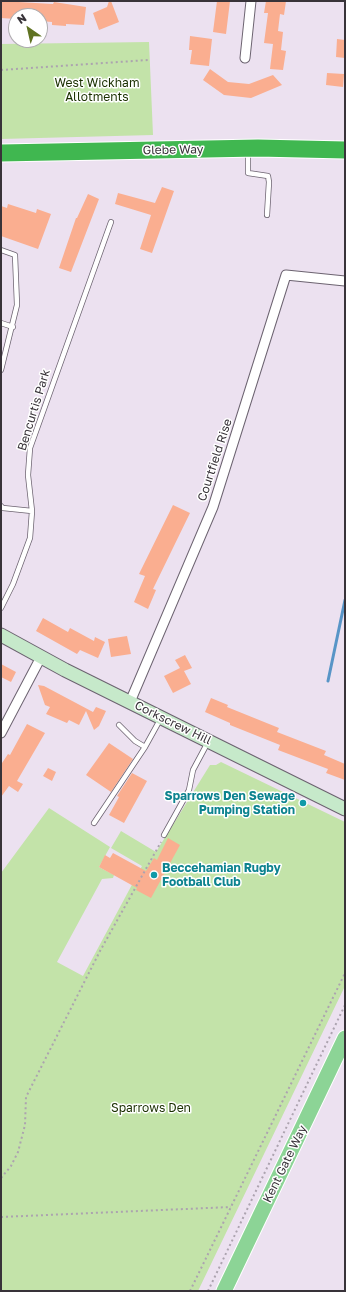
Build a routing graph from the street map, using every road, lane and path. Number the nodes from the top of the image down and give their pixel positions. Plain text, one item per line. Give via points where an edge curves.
1 (251, 1) edge
2 (245, 58) dead end
3 (148, 60) dead end
4 (1, 70) edge
5 (247, 148) junction
6 (345, 150) edge
7 (1, 153) edge
8 (266, 215) dead end
9 (111, 222) dead end
10 (1, 250) edge
11 (345, 281) edge
12 (1, 323) edge
13 (13, 327) junction
14 (1, 370) edge
15 (1, 506) edge
16 (32, 511) junction
17 (1, 608) edge
18 (1, 635) edge
19 (41, 657) junction
20 (130, 702) junction
21 (161, 717) junction
22 (119, 725) dead end
23 (1, 733) edge
24 (209, 740) junction
25 (145, 747) junction
26 (345, 809) edge
27 (94, 823) dead end
28 (164, 835) joint
29 (345, 973) edge
30 (345, 1005) edge
31 (345, 1038) edge
32 (1, 1178) edge
33 (231, 1207) junction
34 (1, 1217) edge
35 (190, 1291) edge
36 (208, 1291) edge
37 (224, 1291) edge

1 - 2 street
3 - 4 path
5 - 6 highway, Glebe Way
5 - 7 highway, Glebe Way
5 - 8 lane via 248,173 268,176 270,182
9 - 16 lane, Bencurtis Park via 30,448 28,475
10 - 13 lane via 15,255 16,306
11 - 20 street, Courtfield Rise via 286,275 213,506
12 - 13 lane
13 - 14 lane
15 - 16 lane
16 - 17 lane, Bencurtis Park via 30,538
18 - 19 street, Corkscrew Hill
19 - 20 street, Corkscrew Hill
19 - 23 street
20 - 21 street, Corkscrew Hill
21 - 24 street, Corkscrew Hill
21 - 25 lane
22 - 25 lane
24 - 26 street, Corkscrew Hill
24 - 28 lane via 194,770 189,790
25 - 27 lane
28 - 32 path via 100,951 26,1097 25,1125 18,1152
29 - 33 path
30 - 36 path
31 - 37 main road, Kent Gate Way
33 - 34 path
33 - 35 path

